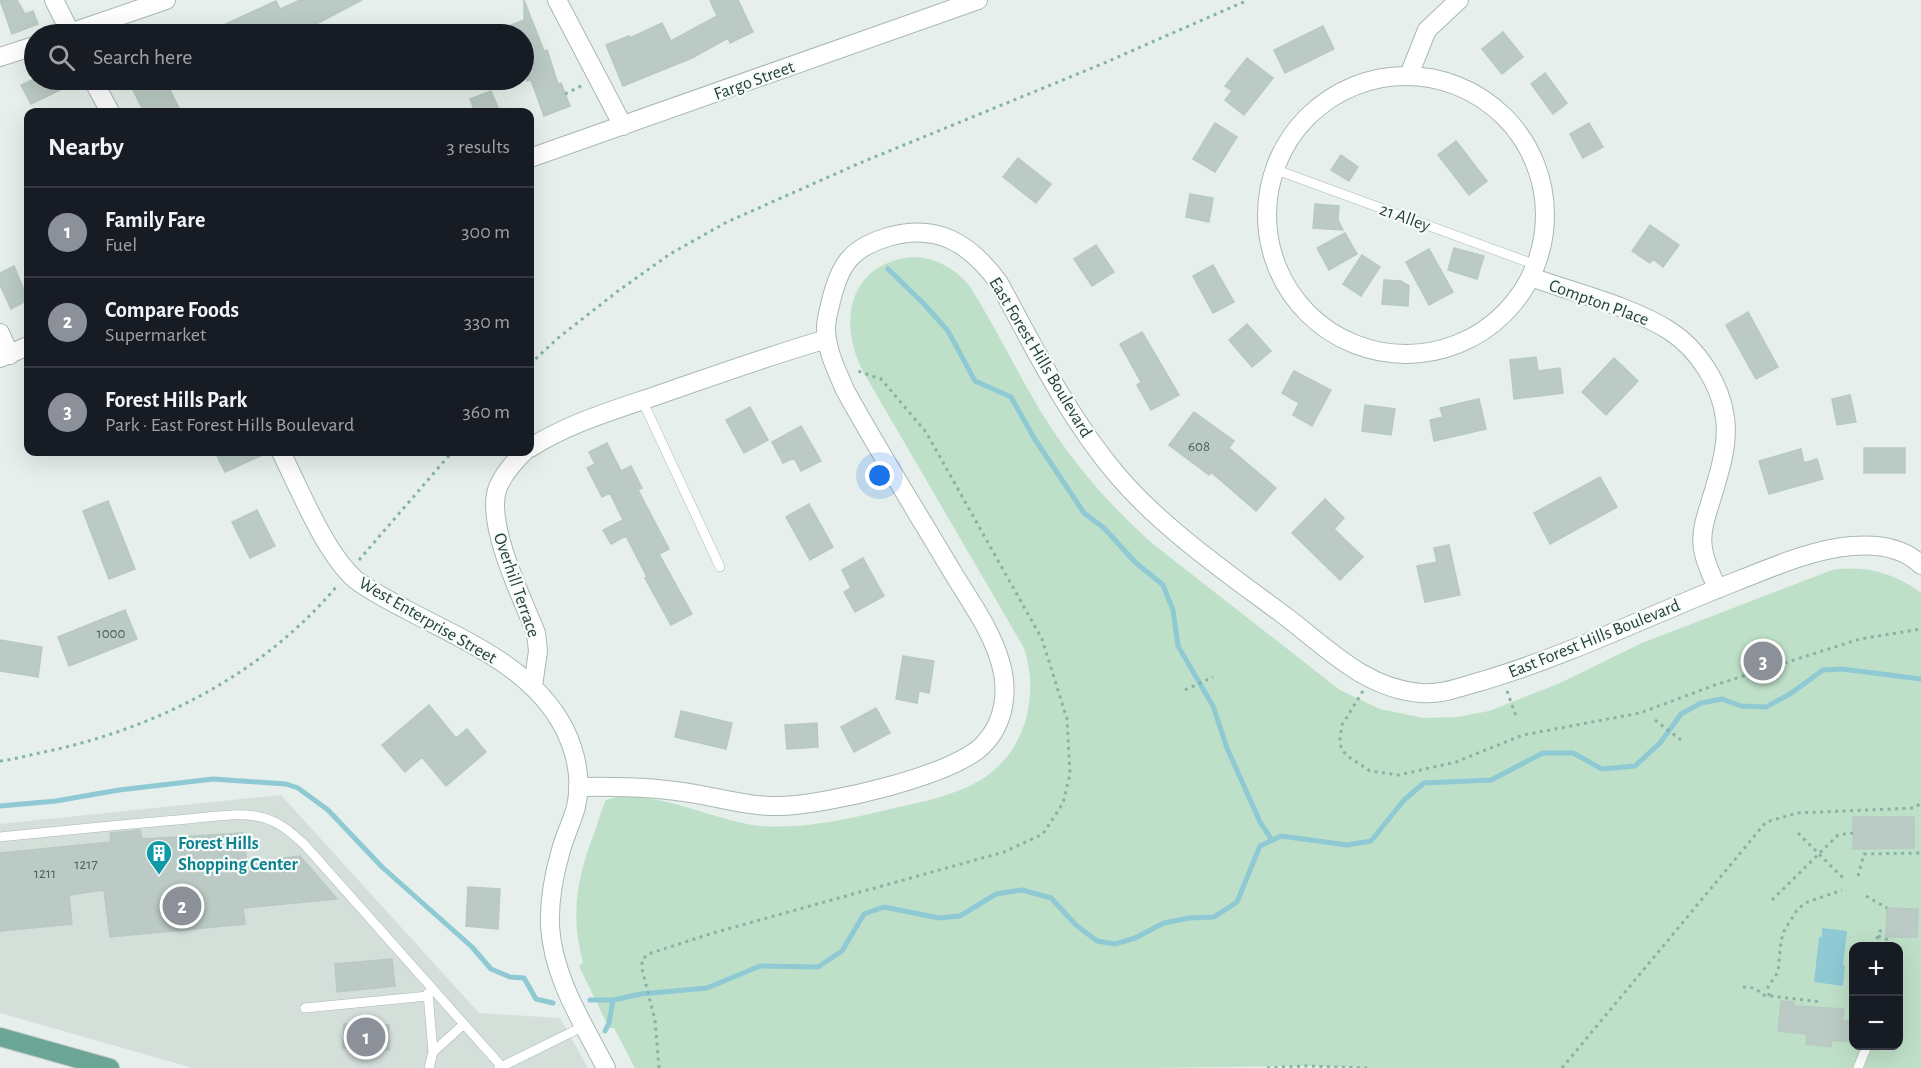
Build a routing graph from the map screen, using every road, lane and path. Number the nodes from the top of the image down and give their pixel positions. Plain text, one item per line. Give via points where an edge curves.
1 (54, 0) edge
2 (166, 0) edge
3 (557, 0) edge
4 (978, 0) edge
5 (1248, 0) edge
6 (1459, 0) edge
7 (65, 24) edge
8 (98, 24) edge
9 (24, 49) edge
10 (0, 57) edge
11 (1409, 75) junction
12 (98, 90) edge
13 (108, 108) edge
14 (623, 126) junction
15 (534, 157) edge
16 (1275, 169) junction
17 (1533, 271) junction
18 (0, 333) edge
19 (827, 339) junction
20 (24, 348) edge
21 (5, 357) edge
22 (832, 358) junction
23 (534, 360) edge
24 (642, 400) junction
25 (534, 445) edge
26 (283, 456) edge
27 (449, 456) edge
28 (521, 456) edge
29 (358, 561) dead end
30 (1921, 565) edge
31 (720, 567) dead end
32 (338, 584) dead end
33 (1718, 589) junction
34 (1921, 629) edge
35 (1502, 675) junction
36 (1213, 677) dead end
37 (1371, 679) junction
38 (533, 686) junction
39 (1185, 690) dead end
40 (1517, 719) dead end
41 (1655, 720) dead end
42 (1681, 740) dead end
43 (0, 761) edge
44 (578, 787) junction
45 (1921, 803) edge
46 (1798, 833) dead end
47 (1853, 833) dead end
48 (0, 837) edge
49 (1818, 853) junction
50 (1921, 853) edge
51 (1858, 876) dead end
52 (1845, 880) dead end
53 (1842, 890) dead end
54 (1866, 896) dead end
55 (1772, 900) dead end
56 (1887, 908) dead end
57 (1886, 930) dead end
58 (1878, 936) junction
59 (1876, 942) edge
60 (1891, 942) edge
61 (427, 981) junction
62 (1743, 987) dead end
63 (428, 996) junction
64 (1769, 996) junction
65 (1821, 1002) dead end
66 (304, 1008) dead end
67 (464, 1024) junction
68 (584, 1026) junction
69 (0, 1037) edge
70 (1865, 1050) edge
71 (434, 1052) junction
72 (70, 1062) edge
73 (501, 1067) edge
74 (110, 1068) edge
75 (429, 1068) edge
76 (606, 1068) edge
77 (659, 1068) edge
78 (1267, 1068) edge
79 (1367, 1068) edge
80 (1562, 1068) edge
81 (1858, 1068) edge

1 - 7 street
2 - 8 street
3 - 14 street
4 - 14 street, Fargo Street
5 - 23 path via 727,222 670,254 618,291
6 - 11 street via 1427,30
9 - 10 street
11 - 16 street via 1352,86 1318,106 1292,135
11 - 17 street via 1440,80 1476,95 1507,119 1526,144 1539,173 1545,204 1544,235
12 - 13 street
14 - 15 street, Fargo Street
16 - 17 lane, 21 Alley
16 - 17 street via 1267,210 1272,252 1279,272 1289,290 1317,321 1353,343 1393,354 1435,351 1455,345 1474,337 1507,311
17 - 33 street, Compton Place via 1643,316 1672,332 1702,363 1725,417 1725,449 1701,539 1703,555
18 - 21 street
19 - 22 street, East Forest Hills Boulevard
19 - 24 street
19 - 37 street, East Forest Hills Boulevard via 826,326 840,271 861,248 908,231 938,234 968,250 999,283 1067,405 1119,477 1163,520 1237,580 1346,665
20 - 21 street
22 - 44 street, East Forest Hills Boulevard via 859,416 1000,659 1005,693 992,734 972,754 943,768 881,788 812,803 760,805 662,789
22 - 77 path via 881,379 926,432 1042,639 1067,719 1070,774 1063,803 1043,834 1004,852 648,954 642,960 642,969 655,1020
24 - 25 street
24 - 31 lane
26 - 38 street, West Enterprise Street via 328,545 348,572 381,596 492,655
27 - 29 path
28 - 38 street, Overhill Terrace via 496,494 496,528 536,633 538,651
30 - 33 street, East Forest Hills Boulevard via 1889,548 1850,546 1777,566
32 - 43 path via 303,621 246,669 183,705 134,727 73,746
33 - 35 street, East Forest Hills Boulevard
34 - 37 path via 1860,639 1640,712 1523,735 1456,762 1398,775 1370,771 1341,747 1342,725
35 - 37 street, East Forest Hills Boulevard via 1436,693 1406,691
35 - 40 path
36 - 39 path
38 - 44 street via 567,736
41 - 42 path
44 - 68 street via 553,881 550,925 558,970
45 - 80 path via 1914,808 1797,813 1766,822
46 - 49 path
47 - 49 path via 1838,835
48 - 61 lane via 228,816 270,820 304,844
49 - 52 path
49 - 55 path
50 - 51 path via 1864,854
53 - 64 path via 1805,903 1788,922 1781,941 1778,972 1768,987
54 - 56 path
57 - 58 path
58 - 59 path
58 - 60 path
61 - 63 lane
61 - 67 lane
62 - 64 path
63 - 66 lane
63 - 71 lane
64 - 65 path
67 - 71 lane
67 - 73 lane
68 - 73 lane
68 - 76 street
69 - 72 main road
70 - 81 lane
71 - 75 lane
72 - 74 main road
78 - 79 path

